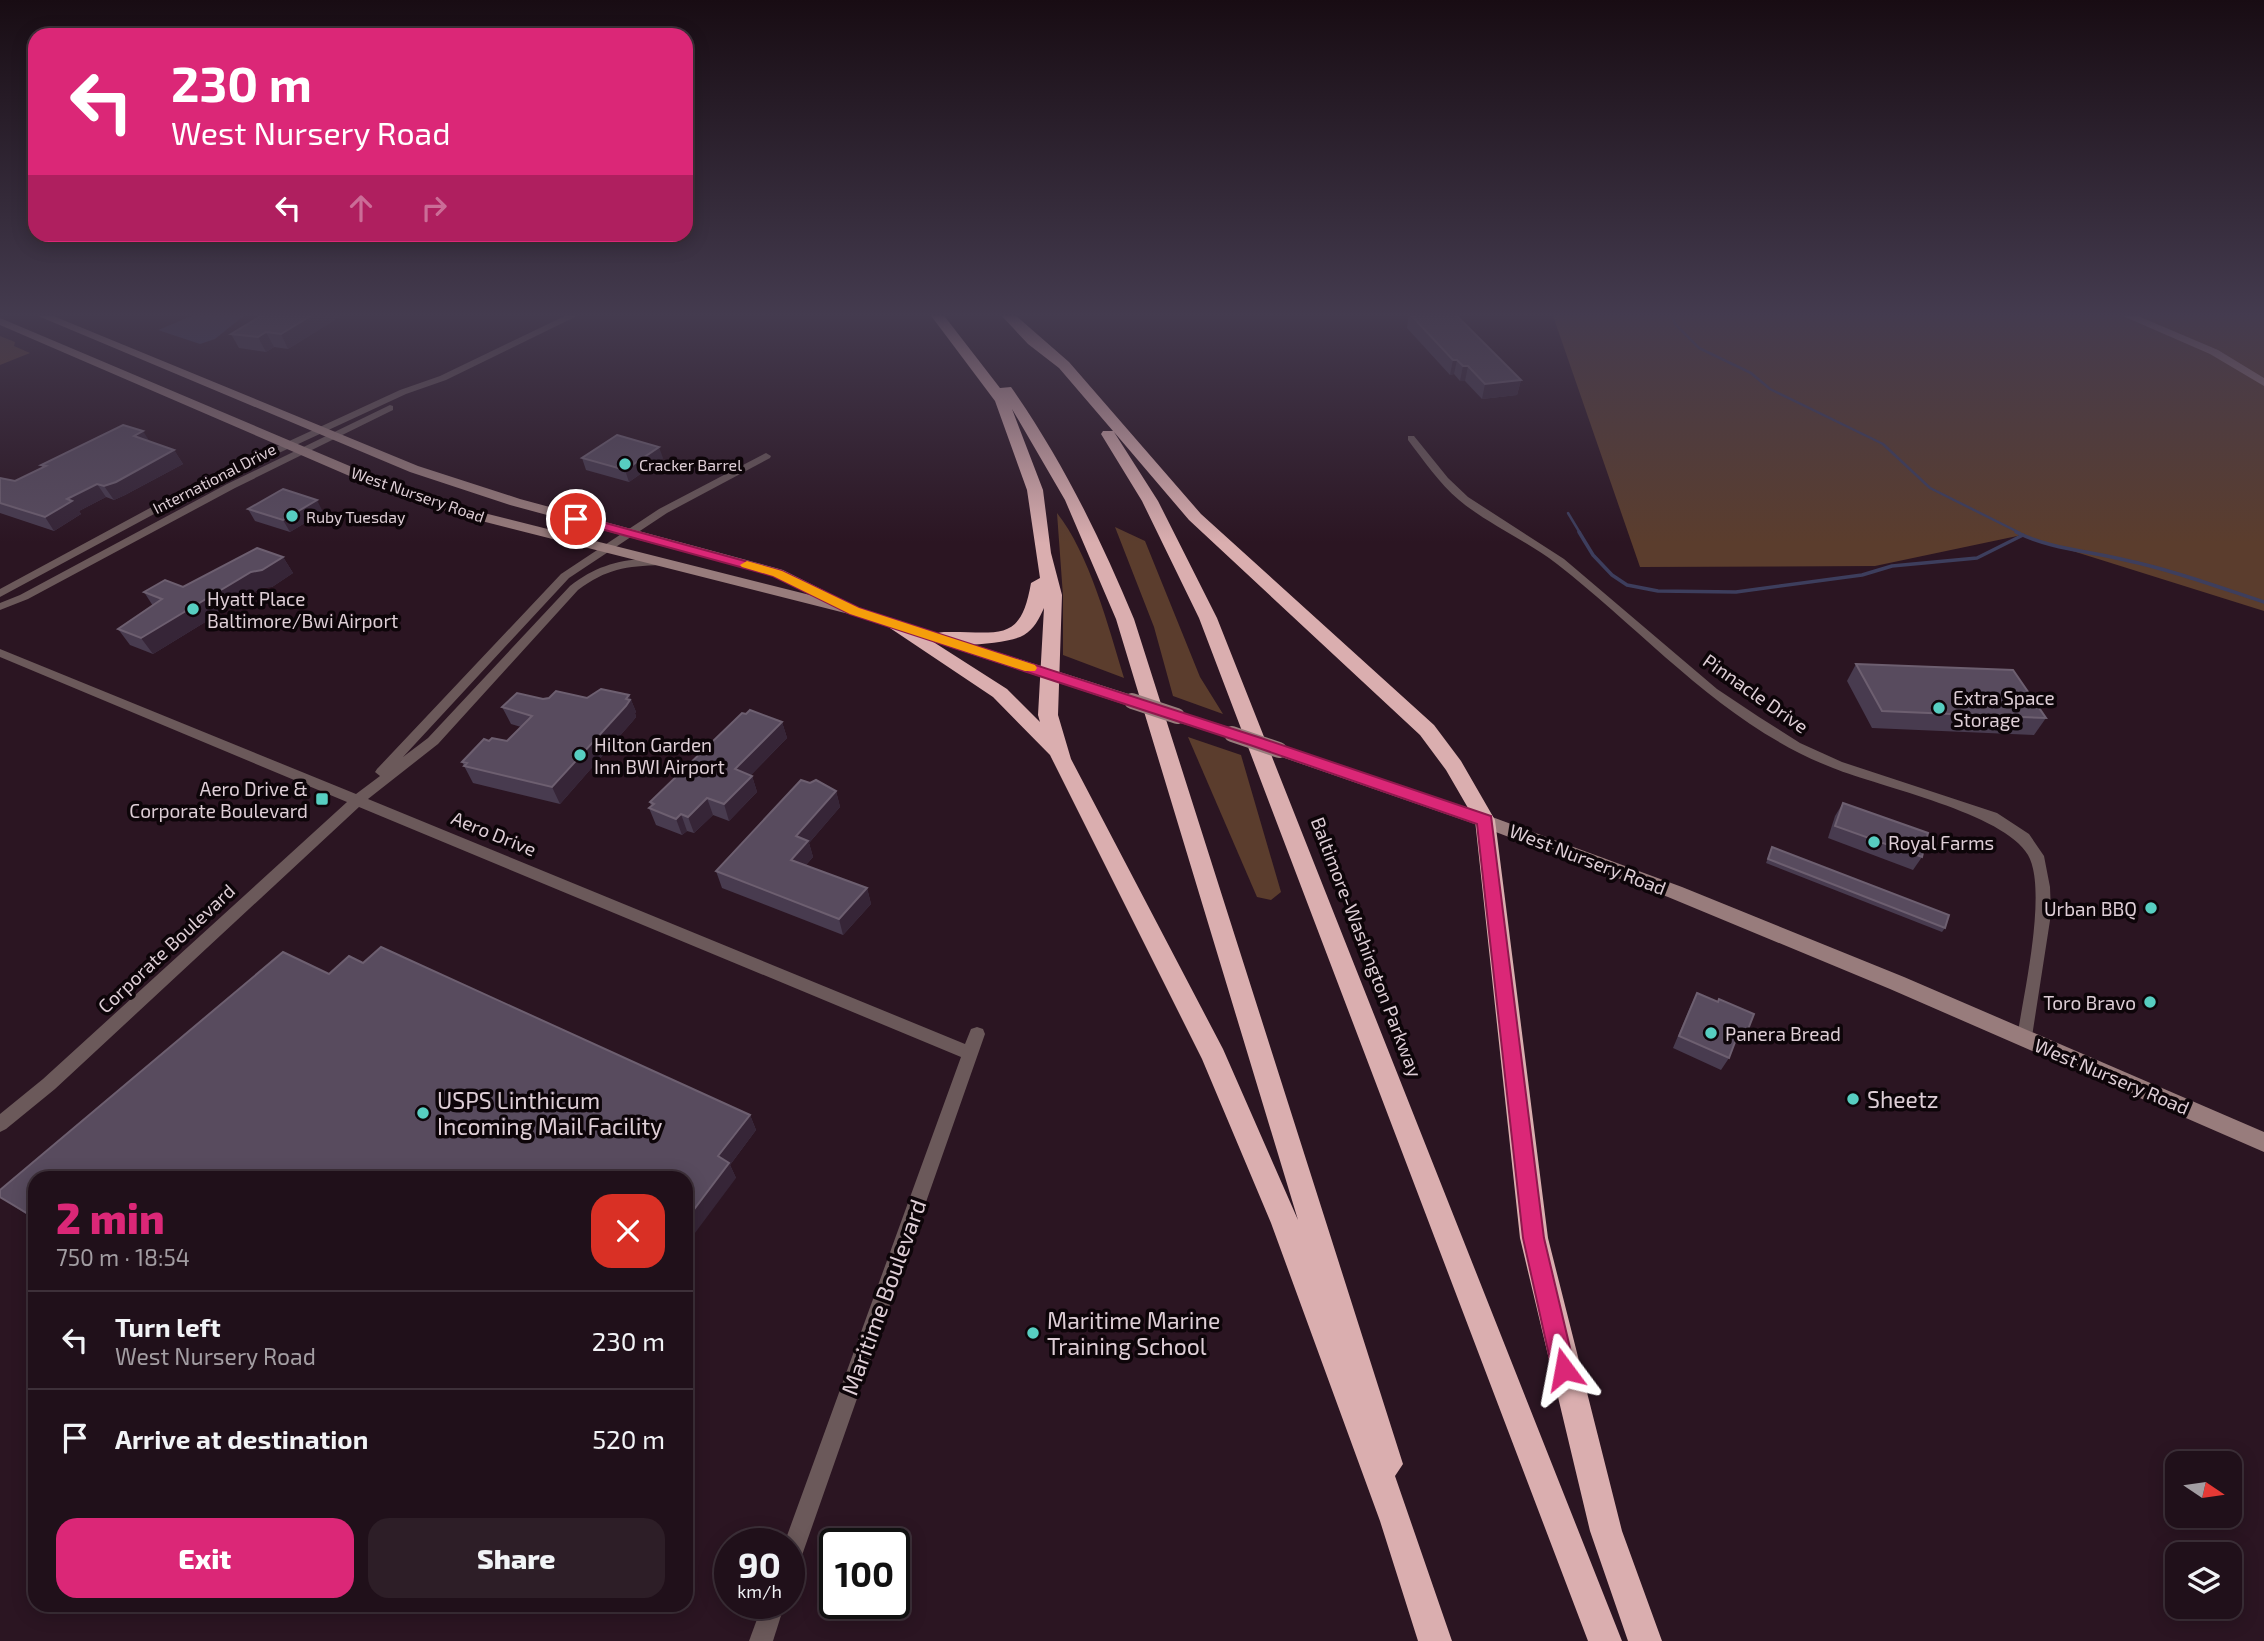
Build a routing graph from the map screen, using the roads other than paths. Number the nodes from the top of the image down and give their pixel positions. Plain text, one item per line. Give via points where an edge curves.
1 (161, 390) edge
2 (221, 390) edge
3 (412, 390) edge
4 (422, 390) edge
5 (995, 390) edge
6 (1004, 390) edge
7 (1074, 390) edge
8 (1085, 390) edge
9 (318, 430) junction
10 (334, 437) junction
11 (1411, 438) dead end
12 (289, 444) junction
13 (305, 451) junction
14 (766, 456) dead end
15 (630, 533) junction
16 (606, 548) junction
17 (1043, 553) junction
18 (662, 562) junction
19 (778, 573) junction
20 (0, 593) edge
21 (0, 607) edge
22 (855, 611) junction
23 (893, 624) junction
24 (940, 638) junction
25 (0, 653) edge
26 (1049, 674) junction
27 (1061, 759) junction
28 (358, 800) junction
29 (1485, 820) junction
30 (977, 1034) dead end
31 (2025, 1038) junction
32 (970, 1053) junction
33 (0, 1124) edge
34 (2264, 1142) edge
35 (1396, 1521) junction
36 (801, 1528) edge
37 (769, 1619) edge
38 (761, 1641) edge
39 (1434, 1641) edge
40 (1605, 1641) edge
41 (1645, 1641) edge

1 - 12 main road, West Nursery Road
2 - 9 main road, West Nursery Road
3 - 9 street, International Drive
4 - 10 street, International Drive
5 - 17 highway via 1035,490
6 - 35 highway via 1027,419 1073,498 1107,573 1145,681 1399,1503
7 - 40 highway, Baltimore-Washington Parkway via 1122,453 1173,541 1208,618
8 - 29 highway via 1195,517 1427,730
9 - 10 main road, West Nursery Road
9 - 12 street, International Drive
10 - 13 street, International Drive
10 - 15 main road, West Nursery Road via 456,484
11 - 31 street, Pinnacle Drive via 1464,499 1560,561 1713,692 1754,720 1837,765 1993,817 2024,838 2037,856 2043,887
12 - 13 main road, West Nursery Road
12 - 20 street, International Drive via 180,496
13 - 16 main road, West Nursery Road via 416,497
13 - 21 street, International Drive
14 - 15 street, Corporate Boulevard
15 - 16 street, Corporate Boulevard
15 - 19 main road, West Nursery Road
16 - 18 main road, West Nursery Road
16 - 19 main road via 632,545 747,576
16 - 28 street, Corporate Boulevard via 565,576 535,606
17 - 24 highway via 1038,608 1022,631 1007,637
17 - 26 highway via 1053,595
18 - 22 main road, West Nursery Road
18 - 28 street, Corporate Boulevard via 615,565 590,575 433,741
19 - 22 main road, West Nursery Road
22 - 23 main road, West Nursery Road
23 - 24 main road, West Nursery Road
23 - 27 highway via 1000,693
24 - 26 main road, West Nursery Road
25 - 28 street, Aero Drive
26 - 27 highway via 1048,715
26 - 29 main road, West Nursery Road, bridge
27 - 35 highway via 1214,1057 1285,1223
28 - 32 street, Aero Drive
28 - 33 street, Corporate Boulevard
29 - 31 main road, West Nursery Road via 1676,892
29 - 41 highway via 1534,1238 1606,1531
30 - 32 street, Maritime Boulevard
31 - 34 main road, West Nursery Road
32 - 36 street, Maritime Boulevard
35 - 39 highway
37 - 38 street

